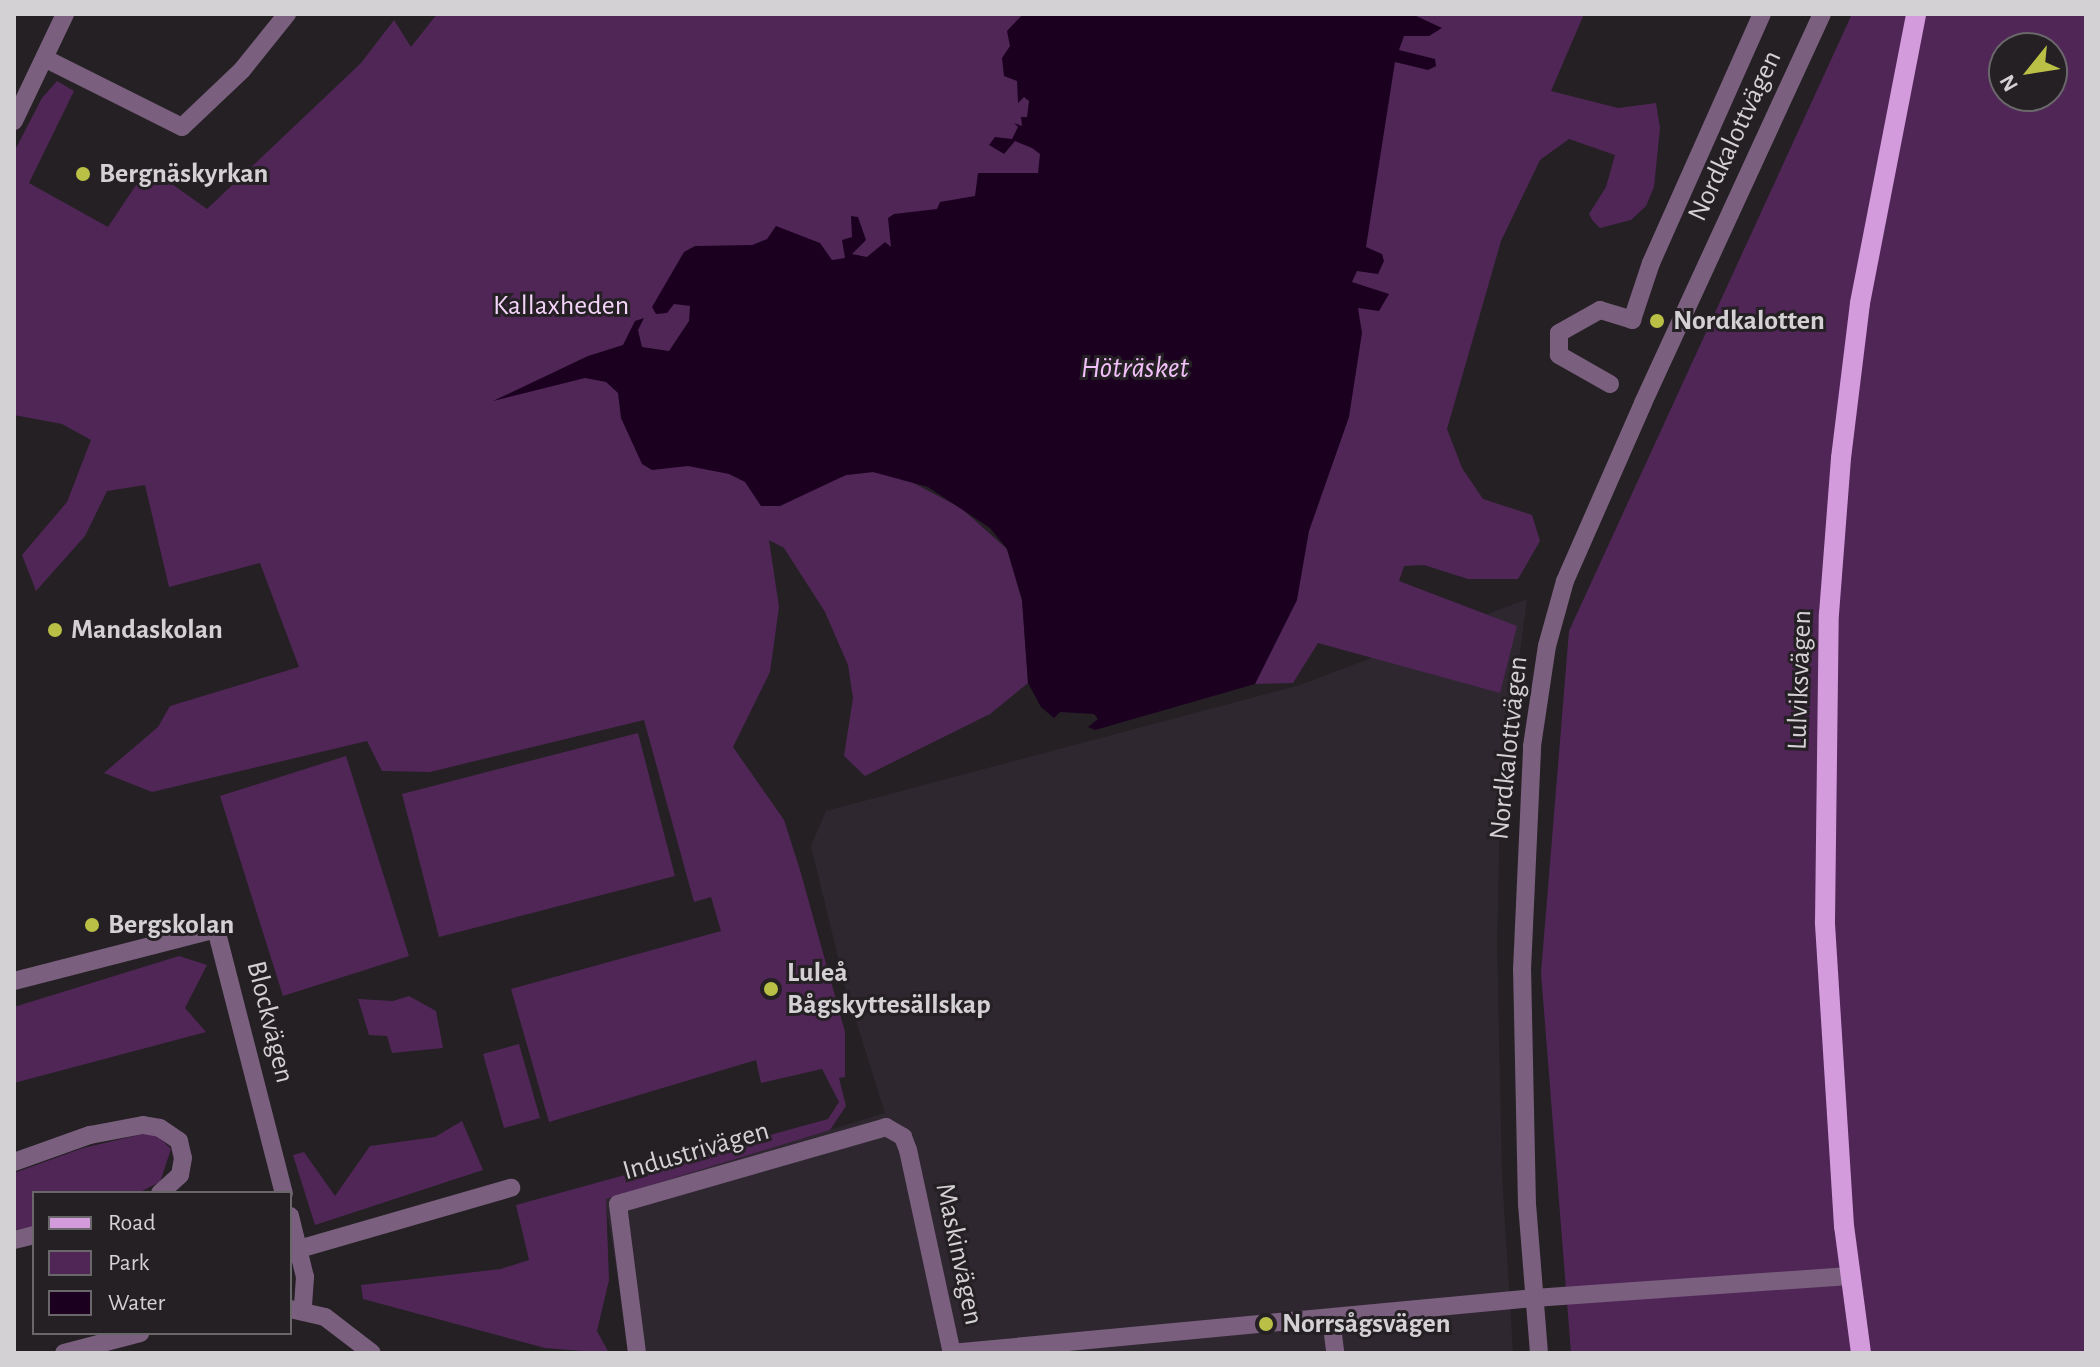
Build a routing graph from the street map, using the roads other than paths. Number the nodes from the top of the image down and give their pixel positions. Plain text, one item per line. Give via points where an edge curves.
1 (65, 14) edge
2 (287, 14) edge
3 (1762, 14) edge
4 (1822, 14) edge
5 (1916, 14) edge
6 (46, 59) junction
7 (14, 121) edge
8 (1610, 384) dead end
9 (14, 981) edge
10 (14, 1162) edge
11 (911, 1167) joint
12 (511, 1188) dead end
13 (162, 1191) edge
14 (283, 1191) edge
15 (292, 1223) edge
16 (299, 1249) junction
17 (1849, 1276) junction
18 (1534, 1298) junction
19 (296, 1309) edge
20 (1331, 1318) junction
21 (132, 1335) edge
22 (64, 1353) edge
23 (372, 1353) edge
24 (637, 1353) edge
25 (951, 1353) edge
26 (1335, 1353) edge
27 (1539, 1353) edge
28 (1861, 1353) edge

1 - 6 street
2 - 6 street via 221,92 182,127
3 - 8 street via 1651,263 1632,320 1600,310 1559,333 1559,355
4 - 18 street, Nordkalottvägen via 1565,581 1547,646 1532,746 1522,970
5 - 17 main road, Lulviksvägen via 1860,303 1829,614 1825,922
6 - 7 street
9 - 14 street, Blockvägen via 216,929
10 - 13 street via 90,1135 143,1125 160,1128 179,1141 183,1158 180,1175
11 - 24 street, Industrivägen via 903,1137 886,1127 623,1199 618,1209
11 - 25 street, Maskinvägen
12 - 16 street
15 - 16 street
16 - 19 street via 306,1287
17 - 18 street
17 - 28 main road, Lulviksvägen
18 - 20 street
18 - 27 street, Nordkalottvägen
19 - 23 street via 345,1328
20 - 25 street
20 - 26 street
21 - 22 street

